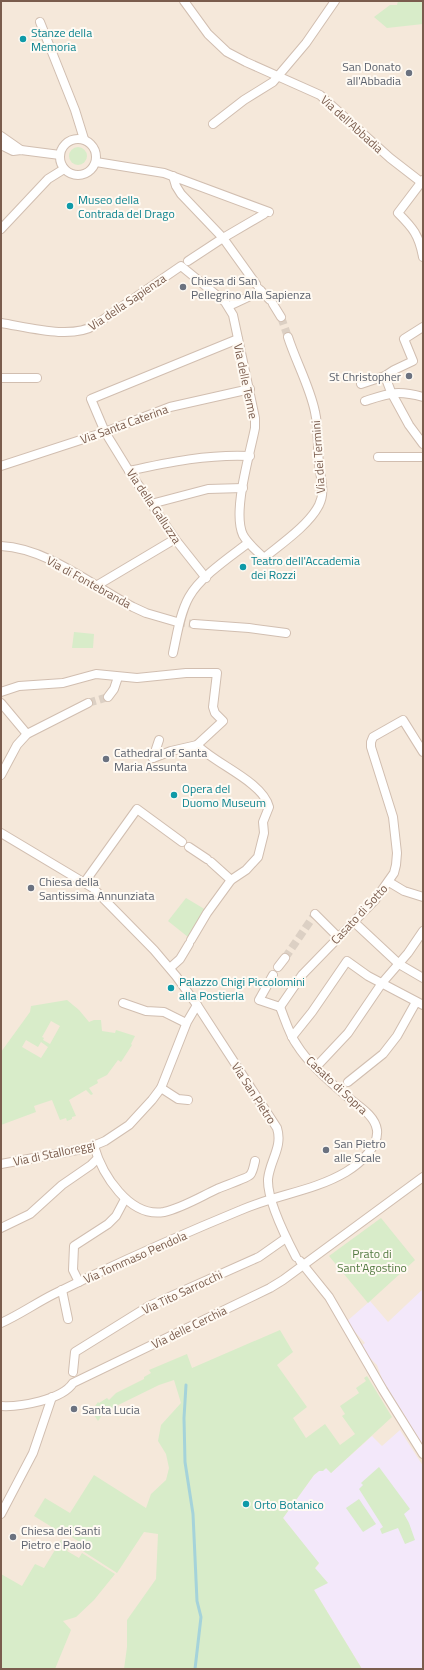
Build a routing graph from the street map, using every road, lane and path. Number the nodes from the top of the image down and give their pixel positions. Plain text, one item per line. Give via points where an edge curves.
1 (184, 1) edge
2 (335, 1) edge
3 (40, 22) dead end
4 (276, 76) junction
5 (213, 124) dead end
6 (1, 136) edge
7 (84, 139) junction
8 (1, 145) edge
9 (21, 150) junction
10 (60, 155) junction
11 (96, 162) junction
12 (64, 169) junction
13 (173, 176) junction
14 (422, 181) edge
15 (1, 229) edge
16 (223, 238) junction
17 (423, 257) edge
18 (184, 264) junction
19 (259, 288) junction
20 (229, 306) junction
21 (281, 317) tunnel mouth
22 (1, 323) edge
23 (423, 327) edge
24 (288, 337) tunnel mouth
25 (238, 339) junction
26 (385, 376) junction
27 (1, 378) edge
28 (37, 378) dead end
29 (361, 384) dead end
30 (250, 389) junction
31 (391, 392) junction
32 (423, 397) edge
33 (365, 401) dead end
34 (105, 432) junction
35 (423, 444) edge
36 (250, 456) junction
37 (378, 457) dead end
38 (423, 457) edge
39 (1, 466) edge
40 (129, 471) junction
41 (243, 488) junction
42 (151, 504) junction
43 (175, 539) junction
44 (248, 543) junction
45 (1, 546) edge
46 (264, 558) joint
47 (206, 578) junction
48 (96, 586) junction
49 (179, 620) junction
50 (194, 624) tunnel mouth
51 (286, 633) dead end
52 (174, 653) dead end
53 (118, 677) junction
54 (1, 692) edge
55 (108, 697) dead end
56 (1, 703) edge
57 (88, 703) tunnel mouth
58 (27, 734) junction
59 (159, 740) dead end
60 (197, 745) junction
61 (423, 752) edge
62 (1, 775) edge
63 (1, 833) edge
64 (232, 880) junction
65 (389, 882) junction
66 (84, 883) junction
67 (423, 898) edge
68 (315, 914) dead end
69 (354, 922) junction
70 (423, 931) edge
71 (338, 937) junction
72 (285, 958) tunnel mouth
73 (400, 964) junction
74 (278, 967) dead end
75 (170, 968) junction
76 (273, 975) dead end
77 (423, 978) edge
78 (382, 983) junction
79 (123, 1003) dead end
80 (420, 1004) edge
81 (197, 1005) junction
82 (280, 1007) junction
83 (186, 1023) junction
84 (292, 1037) junction
85 (316, 1067) junction
86 (348, 1082) dead end
87 (161, 1088) junction
88 (188, 1100) dead end
89 (94, 1146) junction
90 (97, 1159) junction
91 (255, 1161) dead end
92 (1, 1164) edge
93 (423, 1177) edge
94 (272, 1198) junction
95 (125, 1199) junction
96 (1, 1228) edge
97 (286, 1238) junction
98 (299, 1260) junction
99 (79, 1282) junction
100 (62, 1290) junction
101 (68, 1319) dead end
102 (1, 1323) edge
103 (73, 1384) junction
104 (52, 1397) junction
105 (1, 1406) edge
106 (423, 1454) edge
107 (1, 1514) edge

1 - 4 street, Via dell'Abbadia via 218,44 234,56
2 - 4 street via 306,42
3 - 7 street via 78,116
4 - 5 street via 271,84
4 - 14 street, Via dell'Abbadia via 324,97 390,158
6 - 9 street
7 - 10 street via 73,139 68,142
7 - 11 street via 92,144 97,157
8 - 9 street via 10,150
9 - 10 street
10 - 12 street
11 - 12 street via 91,171 81,175 71,174
11 - 13 street
12 - 15 street via 48,179
13 - 16 street via 181,194
13 - 16 street, Via della Sapienza via 267,213
14 - 17 street via 398,213 415,231
16 - 18 street, Via della Sapienza
16 - 19 street
18 - 20 street
18 - 22 street, Via della Sapienza via 84,331 61,332
19 - 20 street
19 - 21 street
20 - 25 street, Via delle Terme
23 - 26 street via 404,338 413,361
24 - 46 street, Via dei Termini via 315,412 323,492 319,505 308,520
25 - 30 street, Via delle Terme
25 - 34 street, Via della Galluzza via 93,402
26 - 29 street
26 - 31 street
27 - 28 street
30 - 34 street, Via Santa Caterina via 170,407
30 - 36 street, Via delle Terme via 255,422
31 - 32 street
31 - 33 street
31 - 35 street
34 - 39 street, Via Santa Caterina
34 - 40 street, Via della Galluzza
36 - 40 street via 219,455
36 - 41 street, Via delle Terme
37 - 38 street
40 - 42 street, Via della Galluzza
41 - 42 street via 208,489
41 - 44 street, Via delle Terme via 240,521
42 - 43 street, Via della Galluzza
43 - 47 street, Via della Galluzza
43 - 48 street
44 - 46 street, Via delle Terme
44 - 47 street
45 - 48 street, Via di Fontebranda via 38,554
47 - 49 street via 190,594
48 - 49 street, Via di Fontebranda via 146,613
49 - 52 street
50 - 51 street
53 - 54 street via 96,674 63,683 19,686
53 - 55 street
53 - 60 street via 218,673 213,707 223,721
56 - 58 street
57 - 58 street
58 - 62 street via 17,745
59 - 60 street via 152,758
60 - 64 street via 247,780 269,805 263,822 263,838 258,857
61 - 65 street, Casato di Sotto via 403,720 373,737 371,742 395,832 396,865
63 - 66 street, Via San Pietro
64 - 66 street via 137,808
64 - 75 street via 207,913 180,959
65 - 67 street
65 - 69 street, Casato di Sotto
66 - 75 street, Via San Pietro via 105,899
68 - 71 street
69 - 71 street, Casato di Sotto
69 - 73 street
70 - 73 street
71 - 82 street, Casato di Sotto via 302,975
72 - 74 street
73 - 77 street
73 - 78 street
75 - 81 street, Via San Pietro
76 - 82 street via 259,1000
78 - 80 street
78 - 84 street via 347,961
78 - 85 street via 348,1033
79 - 83 street via 164,1012
80 - 86 street via 383,1054
81 - 83 street, Via di Stalloreggi
81 - 94 street, Via San Pietro via 279,1134 279,1145 268,1180
82 - 84 street, Casato di Sopra
83 - 87 street, Via di Stalloreggi
84 - 85 street, Casato di Sopra
85 - 94 street, Casato di Sopra via 371,1117 376,1126 376,1139 365,1155 346,1172 308,1188
87 - 88 street via 178,1099
87 - 89 street, Via di Stalloreggi via 129,1125
89 - 90 street
89 - 92 street, Via di Stalloreggi
90 - 95 street
90 - 96 street via 62,1185 30,1214
91 - 95 street via 252,1174 249,1176 172,1209 152,1212
93 - 98 street, Via delle Cerchia
94 - 97 street, Via San Pietro
94 - 99 street, Via Tommaso Pendola
95 - 99 street via 116,1216 108,1224 74,1246 73,1270
97 - 98 street, Via San Pietro
97 - 103 street, Via Tito Sarrocchi via 259,1257 156,1302 74,1352
98 - 103 street, Via delle Cerchia via 270,1288
98 - 106 street via 329,1297
99 - 100 street, Via Tommaso Pendola
100 - 101 street
100 - 102 street, Via Tommaso Pendola
103 - 104 street, Via delle Cerchia via 64,1392
104 - 105 street, Via delle Cerchia via 16,1406
104 - 107 street via 32,1458

